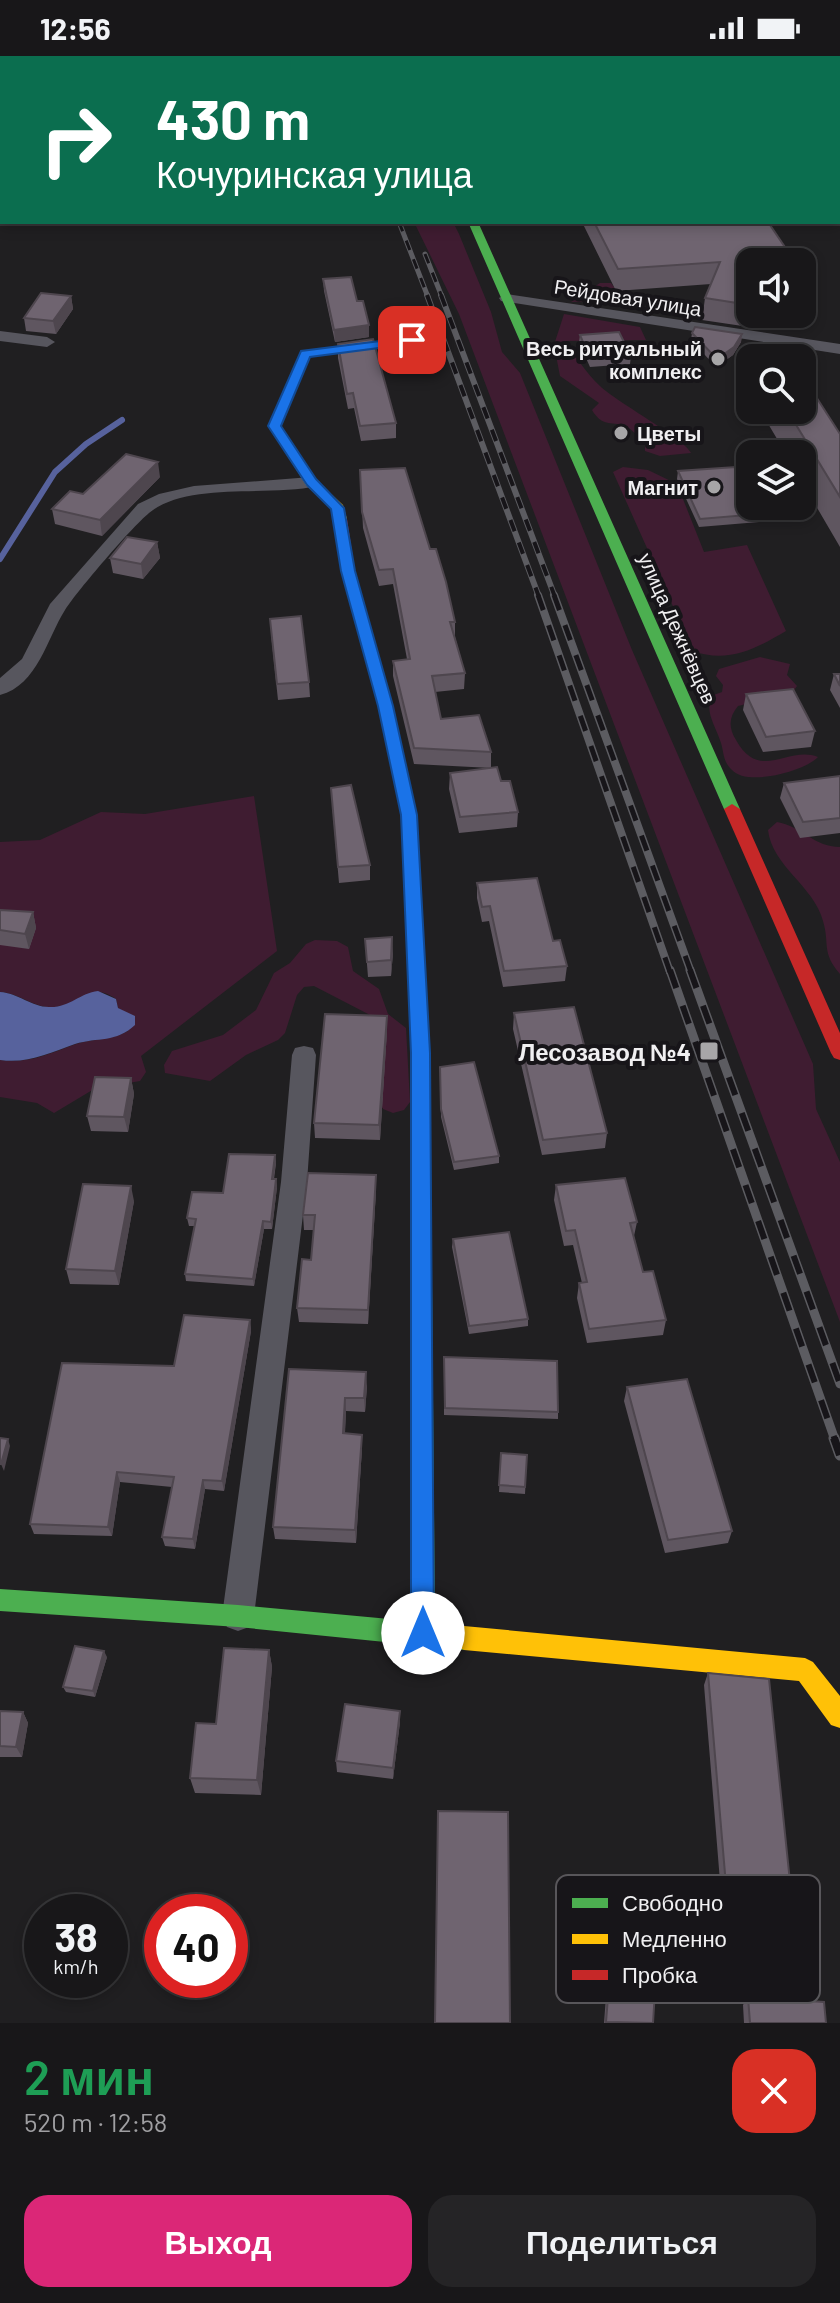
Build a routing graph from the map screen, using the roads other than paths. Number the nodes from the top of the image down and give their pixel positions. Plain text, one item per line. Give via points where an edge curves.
1 (474, 224) edge
2 (506, 298) junction
3 (0, 336) edge
4 (412, 340) dead end
5 (47, 342) dead end
6 (840, 349) edge
7 (311, 482) junction
8 (0, 689) edge
9 (840, 1053) edge
10 (304, 1055) dead end
11 (0, 1600) edge
12 (238, 1616) junction
13 (423, 1633) junction
14 (840, 1716) edge

1 - 2 street, улица Дежнёвцев
2 - 6 street, Рейдовая улица
2 - 9 street, улица Дежнёвцев
3 - 5 street
4 - 7 street via 305,354 275,426
7 - 8 street via 194,491 144,508 81,576 57,608 30,662
7 - 13 street via 338,508 348,571 409,815 421,1053
10 - 12 street via 294,1182
11 - 12 street
12 - 13 street
13 - 14 street via 805,1670

